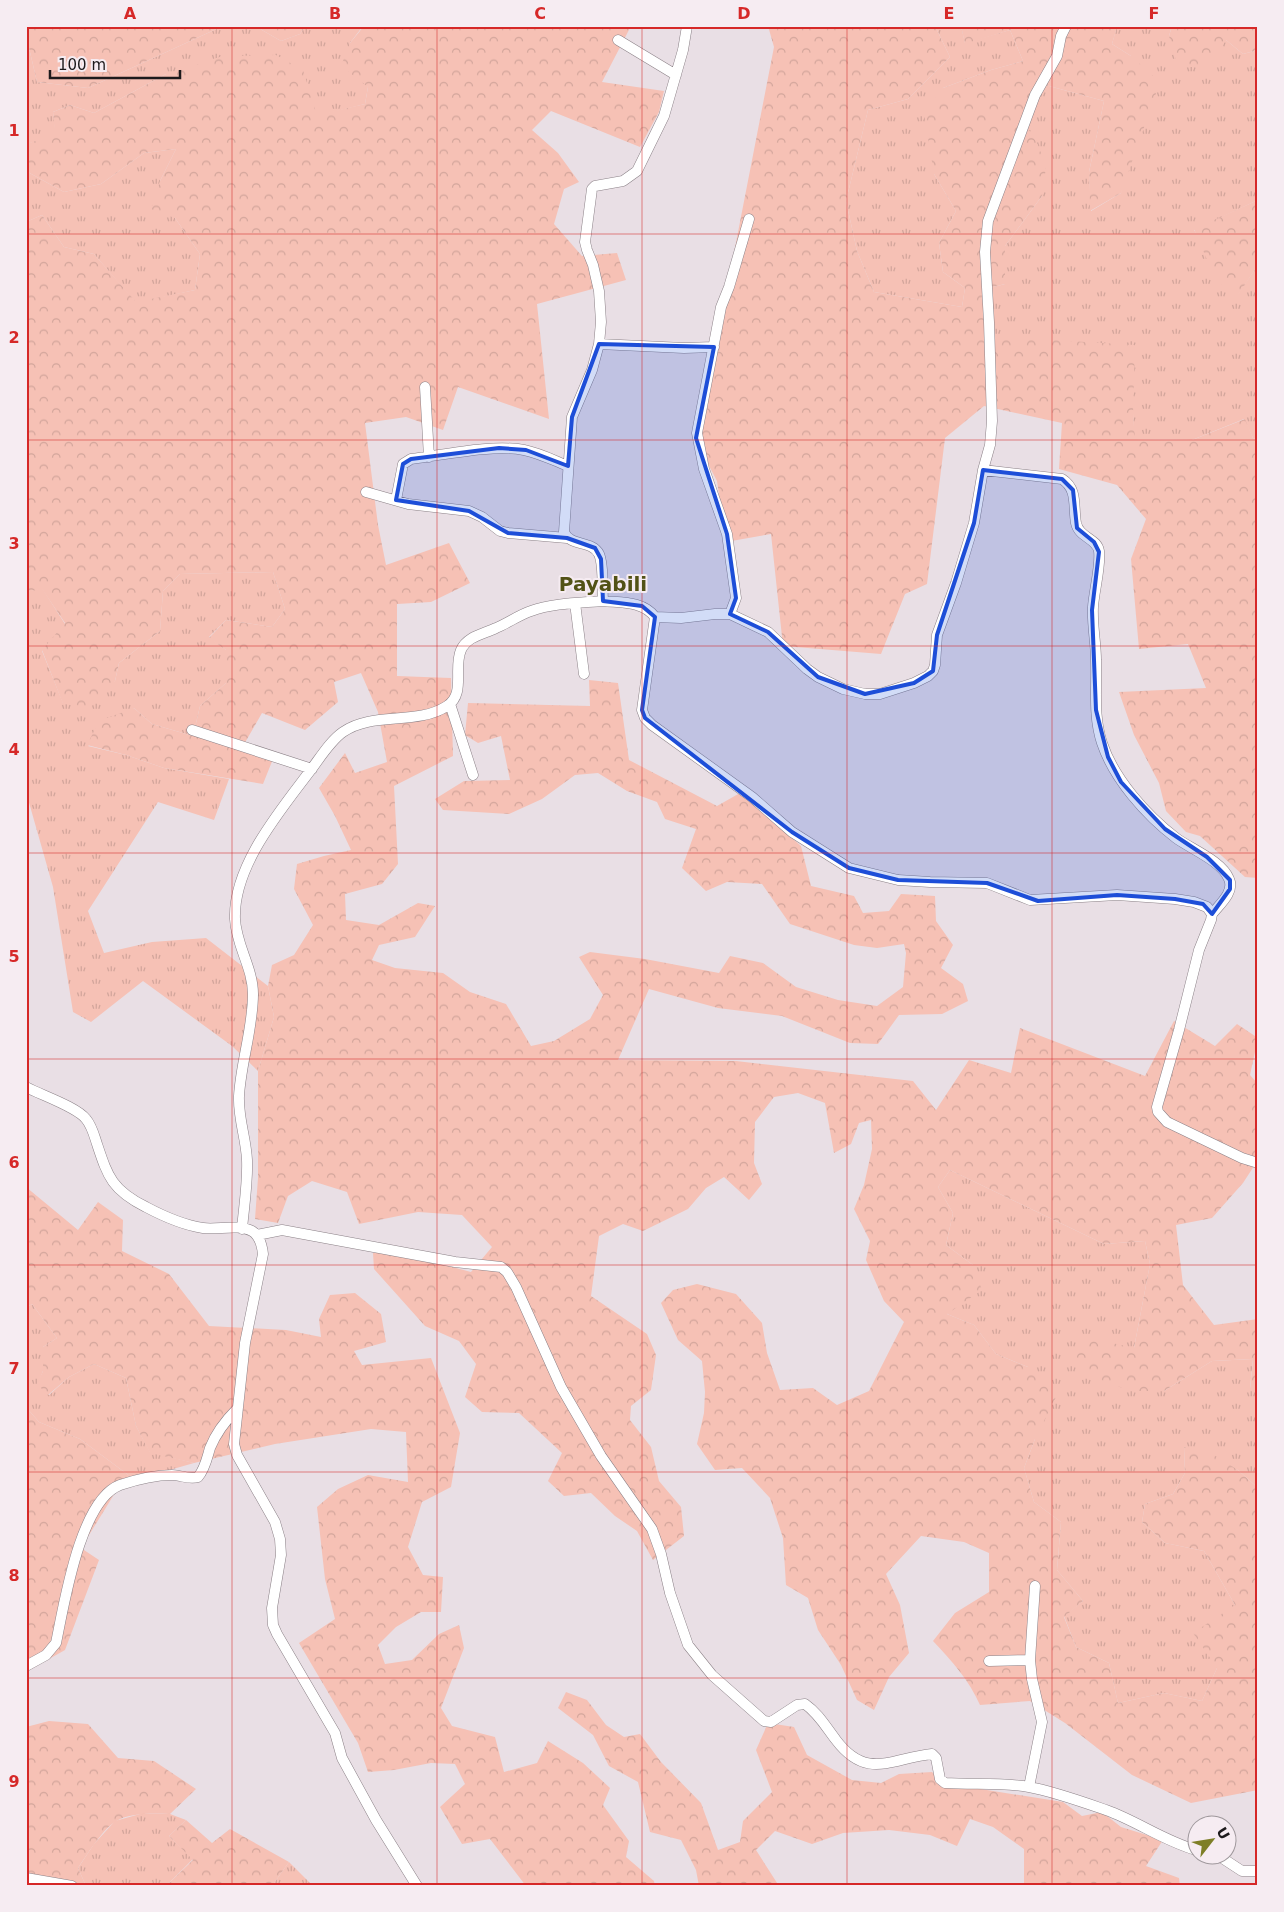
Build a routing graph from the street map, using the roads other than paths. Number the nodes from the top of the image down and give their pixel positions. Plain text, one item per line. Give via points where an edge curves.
1 (687, 26) edge
2 (1066, 26) edge
3 (618, 40) dead end
4 (676, 74) junction
5 (749, 219) dead end
6 (599, 344) junction
7 (714, 347) junction
8 (425, 387) dead end
9 (430, 456) junction
10 (568, 466) junction
11 (983, 470) junction
12 (366, 492) dead end
13 (396, 500) junction
14 (568, 538) junction
15 (603, 601) junction
16 (575, 604) junction
17 (730, 614) junction
18 (654, 617) junction
19 (584, 674) dead end
20 (450, 704) junction
21 (192, 730) dead end
22 (312, 769) junction
23 (473, 775) dead end
24 (1212, 914) junction
25 (26, 1087) edge
26 (1258, 1163) edge
27 (242, 1229) junction
28 (257, 1235) junction
29 (237, 1409) junction
30 (1035, 1586) dead end
31 (1030, 1660) junction
32 (989, 1661) dead end
33 (26, 1666) edge
34 (1029, 1787) junction
35 (1186, 1846) edge
36 (1231, 1864) edge
37 (1258, 1871) edge
38 (26, 1878) edge
39 (72, 1886) edge
40 (418, 1886) edge

1 - 4 street
2 - 11 street via 1059,52 1035,96 988,221 985,270 992,421
3 - 4 street
4 - 6 street via 664,116 637,171 623,181 592,189 585,242 599,292
5 - 7 street via 721,307
6 - 7 street
6 - 10 street via 572,417
7 - 17 street via 696,438 727,534 736,598
8 - 9 street
9 - 10 street via 514,449
9 - 13 street via 411,459 403,464
10 - 14 street via 564,532
11 - 17 street via 974,523 937,635 935,665 928,676 880,694 842,688 807,669 768,632
11 - 24 street via 1062,479 1070,483 1077,528 1094,542 1099,552 1092,610 1097,725 1102,743 1118,777 1141,804 1171,834 1226,872 1230,889
12 - 13 street
13 - 14 street via 469,511 508,533
14 - 15 street via 598,552
15 - 16 street
15 - 18 street via 642,606
16 - 19 street
16 - 20 street via 529,612 468,640 460,651 456,696
17 - 18 street
18 - 24 street via 642,710 645,718 752,797 792,832 849,868 898,880 987,883 1038,901 1117,895 1175,899 1203,904
20 - 22 street via 420,716 367,722 353,727 338,736
20 - 23 street
21 - 22 street
22 - 27 street via 260,842 242,880 237,901 236,930 253,989 239,1096 247,1160
24 - 26 street via 1199,950 1157,1107 1167,1122
25 - 27 street via 86,1118 105,1169 129,1197 190,1225
27 - 28 street
28 - 29 street via 262,1254 245,1342
28 - 34 street via 282,1230 504,1268 516,1287 561,1387 601,1456 652,1529 682,1631 694,1654 712,1675 768,1723 796,1704 805,1704 850,1755 865,1763 896,1763 932,1754 936,1758 940,1779 945,1783
29 - 33 street via 221,1427 198,1477 170,1475 129,1483 113,1488 100,1500 78,1548 56,1643 46,1655
29 - 40 street via 235,1450 275,1522 280,1539 273,1625 335,1733 342,1758 376,1820
30 - 31 street
31 - 32 street
31 - 34 street via 1042,1722
34 - 35 street via 1118,1814
36 - 37 street via 1242,1871
38 - 39 street

